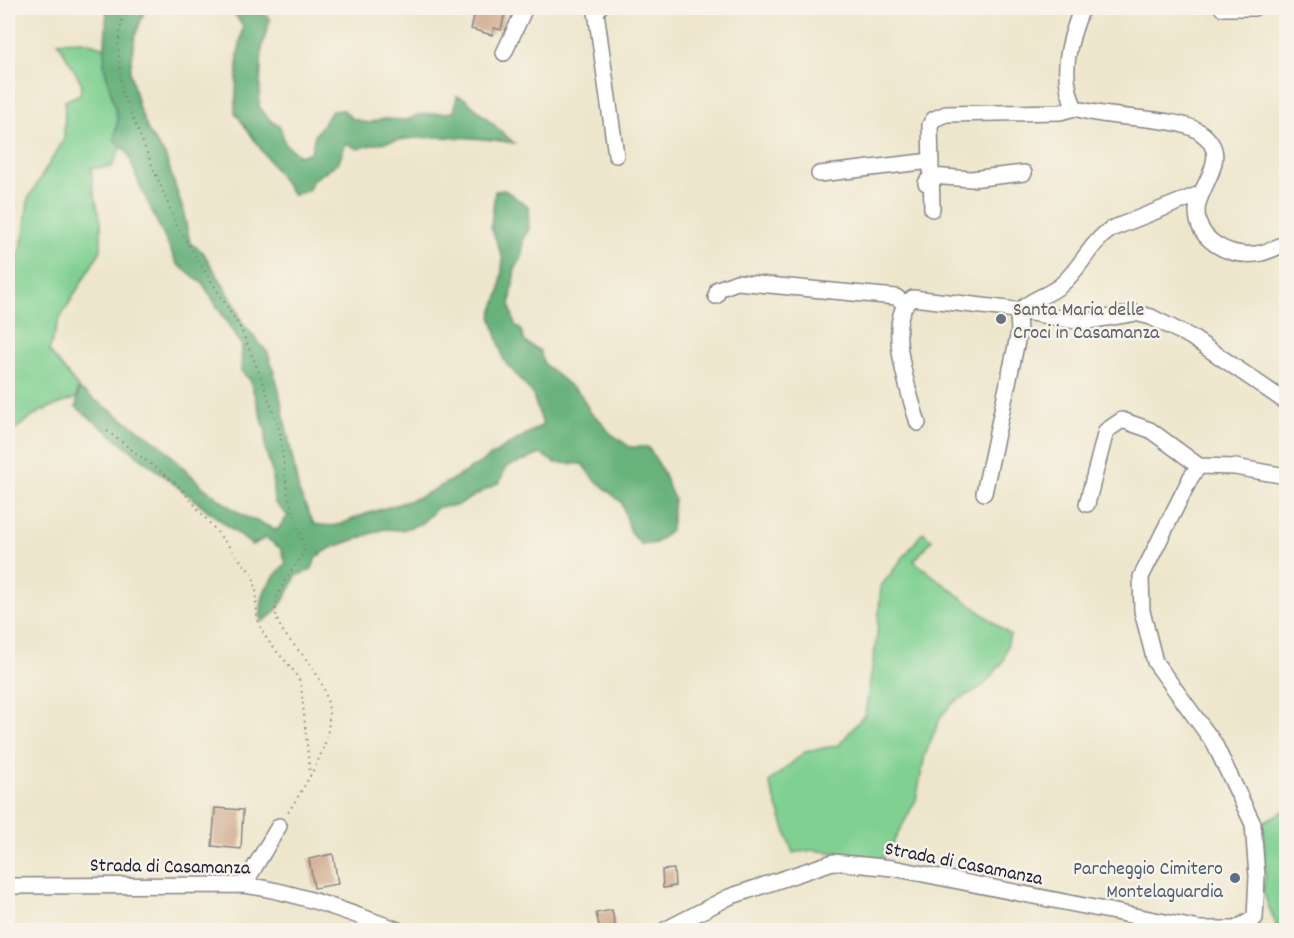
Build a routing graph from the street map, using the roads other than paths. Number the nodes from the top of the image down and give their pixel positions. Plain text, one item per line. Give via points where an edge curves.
1 (525, 8) edge
2 (599, 8) edge
3 (1082, 8) edge
4 (1222, 8) edge
5 (1254, 8) edge
6 (504, 53) dead end
7 (1075, 108) junction
8 (616, 155) dead end
9 (931, 169) junction
10 (1024, 173) dead end
11 (819, 174) dead end
12 (921, 190) dead end
13 (1202, 193) junction
14 (932, 209) dead end
15 (1287, 243) edge
16 (716, 296) dead end
17 (904, 303) junction
18 (1018, 312) junction
19 (1287, 402) edge
20 (918, 423) dead end
21 (1199, 466) junction
22 (1287, 476) edge
23 (984, 493) dead end
24 (1087, 504) dead end
25 (279, 826) road end
26 (244, 885) junction
27 (8, 886) edge
28 (398, 930) edge
29 (665, 930) edge

1 - 6 street
2 - 8 street via 596,12
3 - 7 street via 1071,35 1065,78
4 - 5 street
7 - 9 street via 1060,112 946,114 934,119 930,125
7 - 13 street via 1094,115 1185,125 1201,133 1213,147 1214,161
9 - 10 street via 971,179
9 - 11 street
9 - 12 street
9 - 14 street
13 - 15 street via 1196,210 1199,228 1225,250 1253,261
13 - 18 street via 1111,229 1059,287
16 - 17 street via 718,289 737,282 896,297
17 - 18 street via 913,298
17 - 20 street via 900,312 901,368
18 - 19 street via 1082,322 1136,313 1151,317 1191,337
18 - 23 street via 1019,332
21 - 22 street via 1236,467
21 - 24 street via 1150,430 1122,420 1106,431
21 - 29 street, Strada di Casamanza via 1141,577 1142,611 1155,662 1215,743 1253,824 1255,918 1235,929 1200,929 893,868 833,862 729,897
25 - 26 street
26 - 27 street, Strada di Casamanza
26 - 28 street, Strada di Casamanza via 313,900

